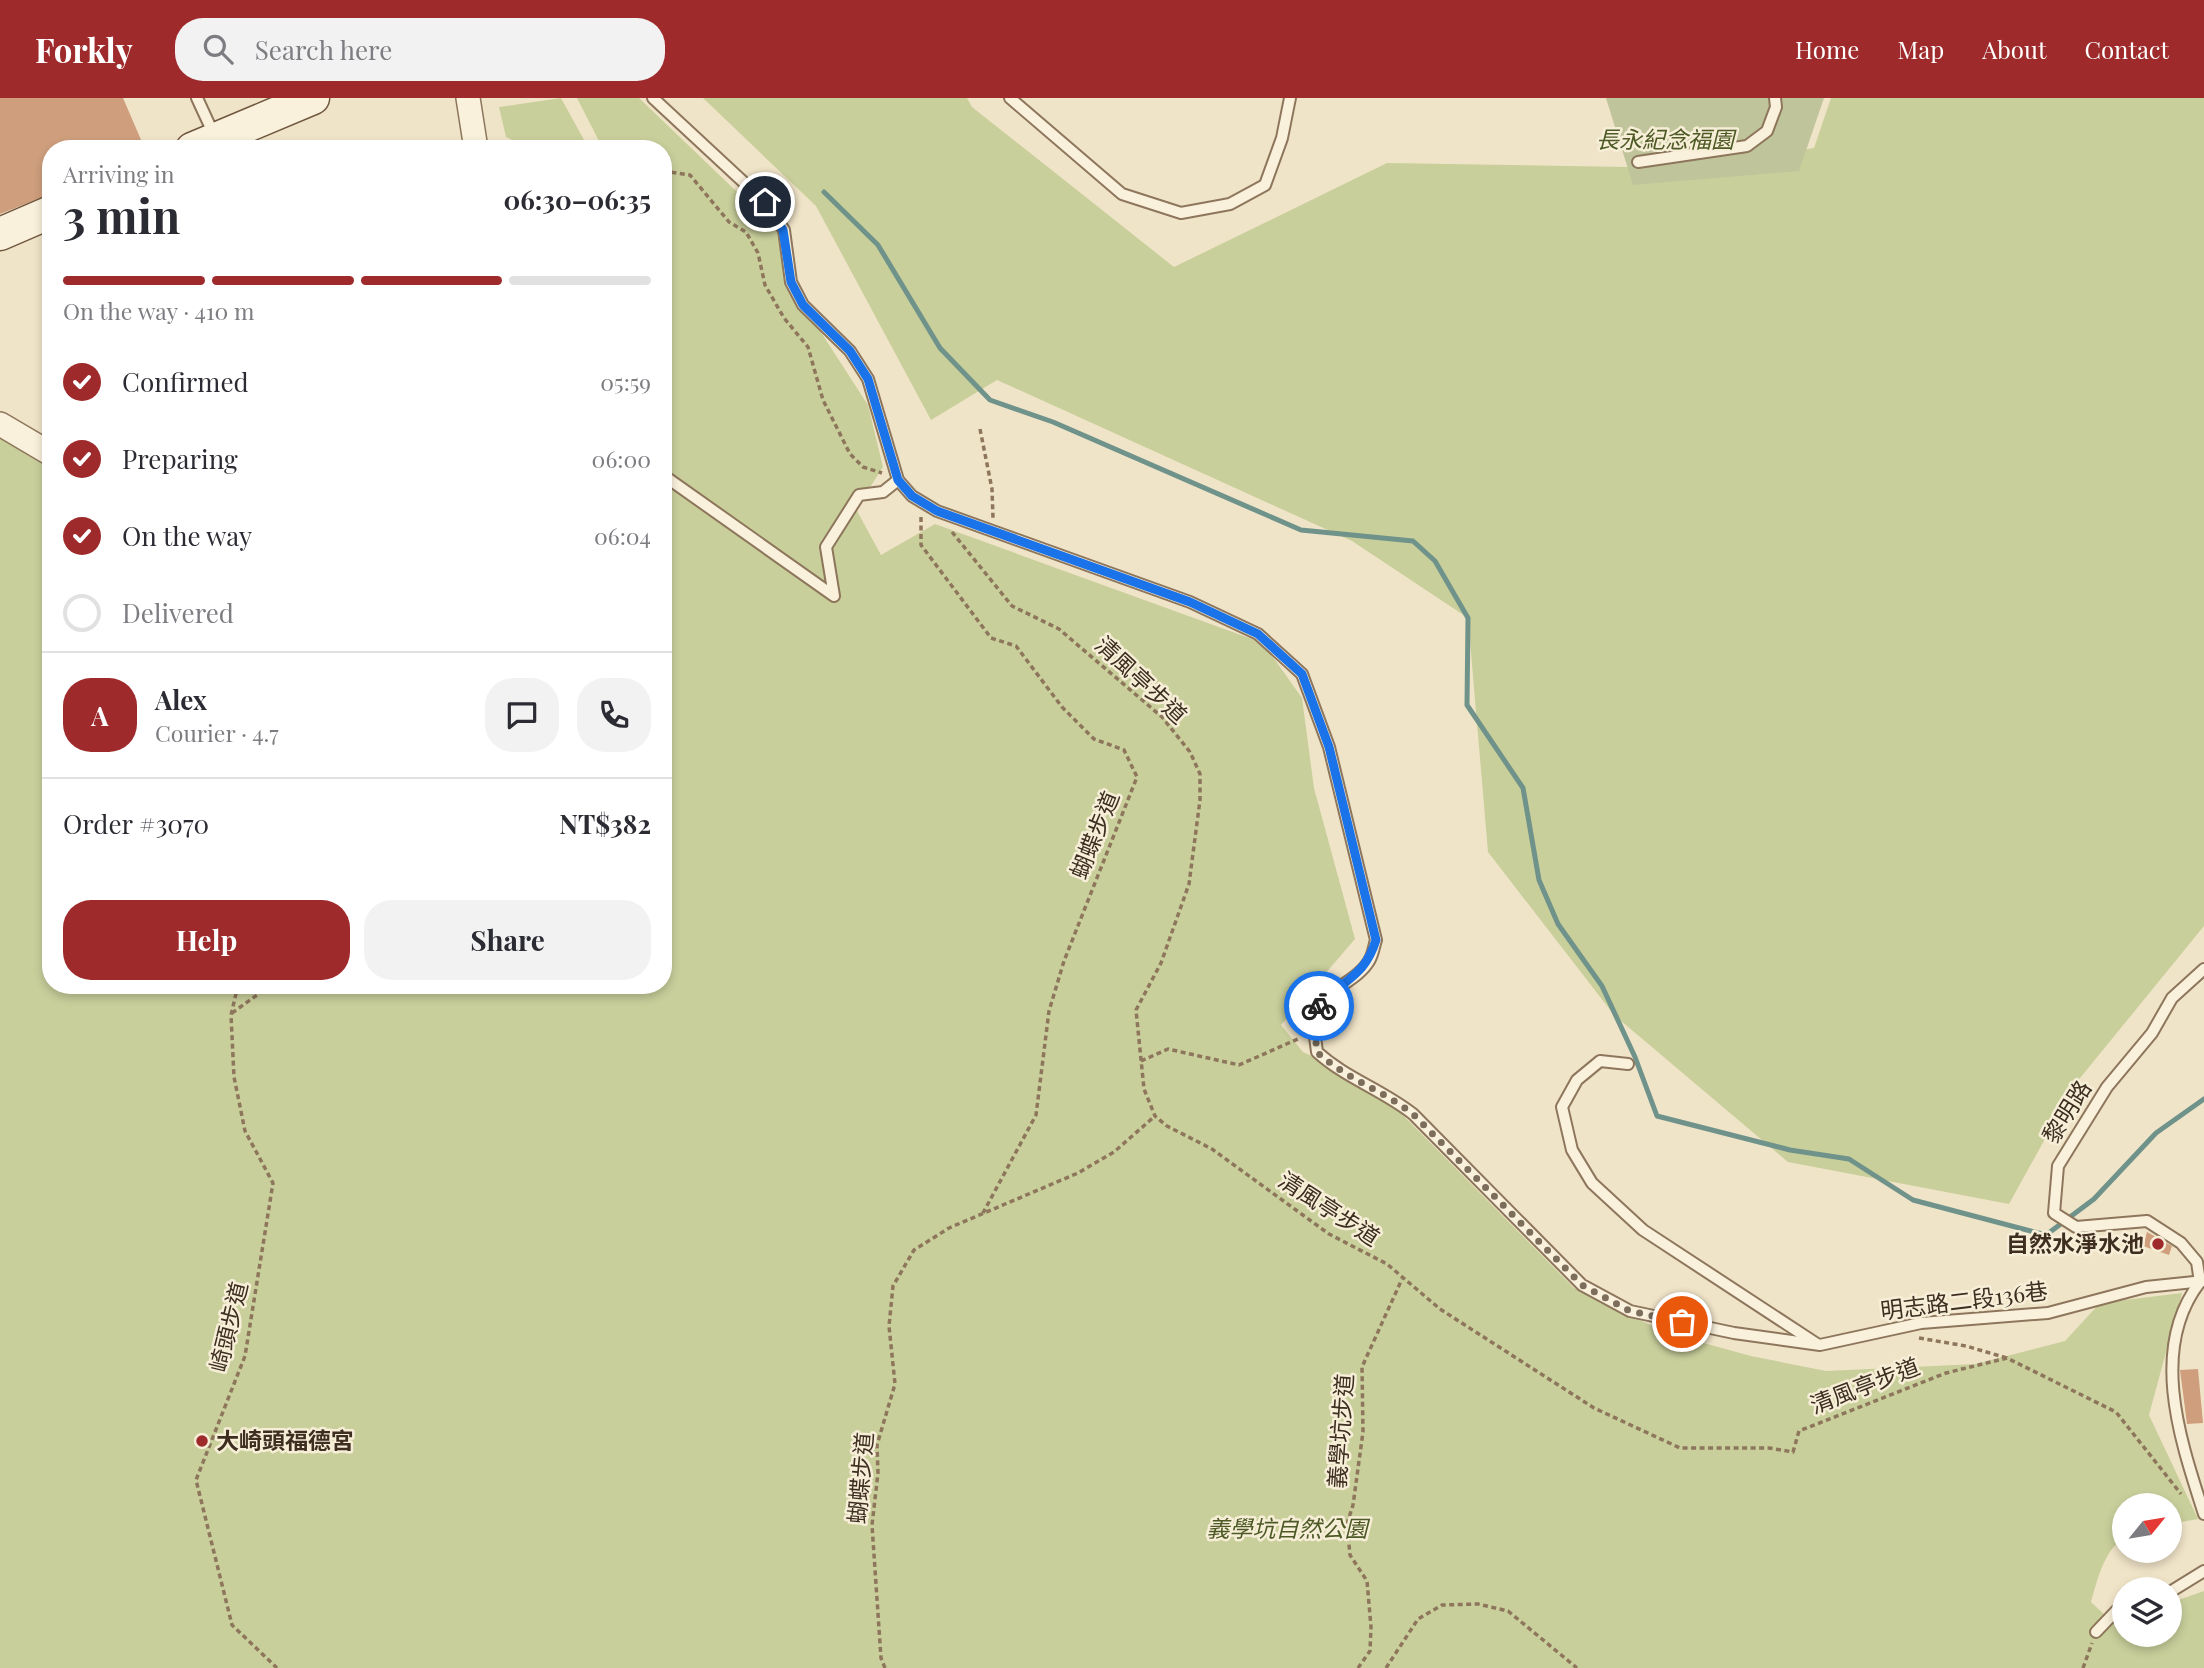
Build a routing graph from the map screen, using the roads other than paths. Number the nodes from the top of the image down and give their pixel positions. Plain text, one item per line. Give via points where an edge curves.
1 (197, 98) edge
2 (313, 98) edge
3 (468, 98) edge
4 (653, 98) edge
5 (1010, 98) edge
6 (1290, 98) edge
7 (1775, 98) edge
8 (204, 140) edge
9 (211, 140) edge
10 (475, 140) edge
11 (1638, 162) dead end
12 (42, 216) edge
13 (0, 234) edge
14 (0, 424) edge
15 (42, 449) edge
16 (672, 481) edge
17 (896, 482) junction
18 (2204, 969) edge
19 (1628, 1064) dead end
20 (2202, 1281) edge
21 (1820, 1345) junction
22 (2204, 1514) edge
23 (2204, 1571) edge
24 (2182, 1585) edge
25 (2112, 1615) edge
26 (2096, 1632) road end

1 - 8 lane
2 - 9 street
3 - 10 street
4 - 17 lane via 765,202 778,221 791,282 803,305 850,351 868,379
5 - 6 lane via 1122,194 1181,213 1230,204 1265,185
7 - 11 lane via 1767,131 1747,146
12 - 13 street
14 - 15 street
16 - 17 lane via 834,596 826,547 859,495 883,492
17 - 21 lane, 明志路二段136巷 via 937,511 1190,602 1258,634 1302,674 1329,747 1376,940 1370,960 1318,1007 1317,1052 1339,1072 1388,1095 1413,1114 1582,1285 1630,1311
18 - 20 lane, 黎明路 via 2172,998 2151,1033 2107,1087 2058,1166 2054,1213 2076,1227 2147,1221 2181,1243 2197,1262
19 - 21 lane via 1600,1061 1577,1080 1562,1107 1572,1150 1592,1183 1643,1230
20 - 21 lane, 明志路二段136巷 via 2146,1287 2048,1313 1921,1323
20 - 22 lane via 2181,1313 2173,1374 2174,1412
23 - 24 lane
25 - 26 lane

